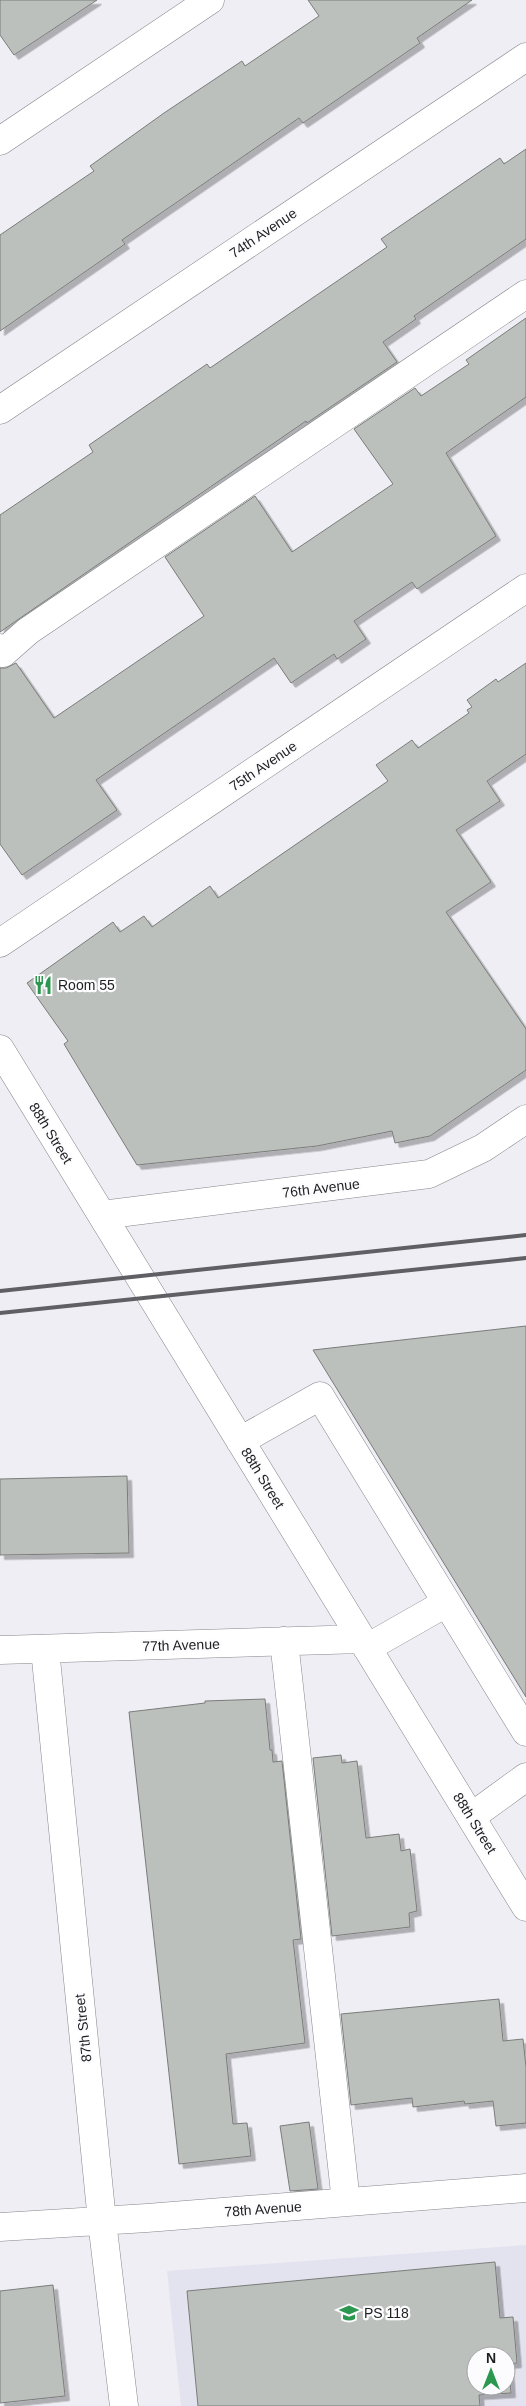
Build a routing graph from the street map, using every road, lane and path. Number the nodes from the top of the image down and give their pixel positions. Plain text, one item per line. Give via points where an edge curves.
1 (210, 0) edge
2 (526, 57) edge
3 (0, 141) edge
4 (526, 294) edge
5 (0, 410) edge
6 (526, 588) edge
7 (0, 648) edge
8 (0, 943) edge
9 (0, 1049) edge
10 (526, 1119) edge
11 (102, 1216) junction
12 (240, 1441) junction
13 (446, 1603) junction
14 (284, 1641) junction
15 (364, 1644) junction
16 (45, 1649) junction
17 (0, 1650) edge
18 (526, 1732) edge
19 (526, 1777) edge
20 (471, 1817) junction
21 (526, 1907) edge
22 (526, 2188) edge
23 (346, 2202) junction
24 (102, 2221) junction
25 (0, 2227) edge
26 (124, 2406) edge

1 - 3 street
2 - 5 street, 74th Avenue
4 - 7 street via 28,631 3,653
6 - 8 street, 75th Avenue
9 - 11 street, 88th Street
10 - 11 street, 76th Avenue via 483,1148 430,1174
11 - 12 street, 88th Street
12 - 13 street via 320,1396
12 - 15 street, 88th Street
13 - 15 street
13 - 18 street
14 - 15 street, 77th Avenue
14 - 16 street, 77th Avenue
14 - 23 street
15 - 20 street, 88th Street
16 - 17 street, 77th Avenue
16 - 24 street, 87th Street
19 - 20 street
20 - 21 street, 88th Street
22 - 23 street, 78th Avenue
23 - 24 street, 78th Avenue
24 - 25 street, 78th Avenue
24 - 26 street, 87th Street

